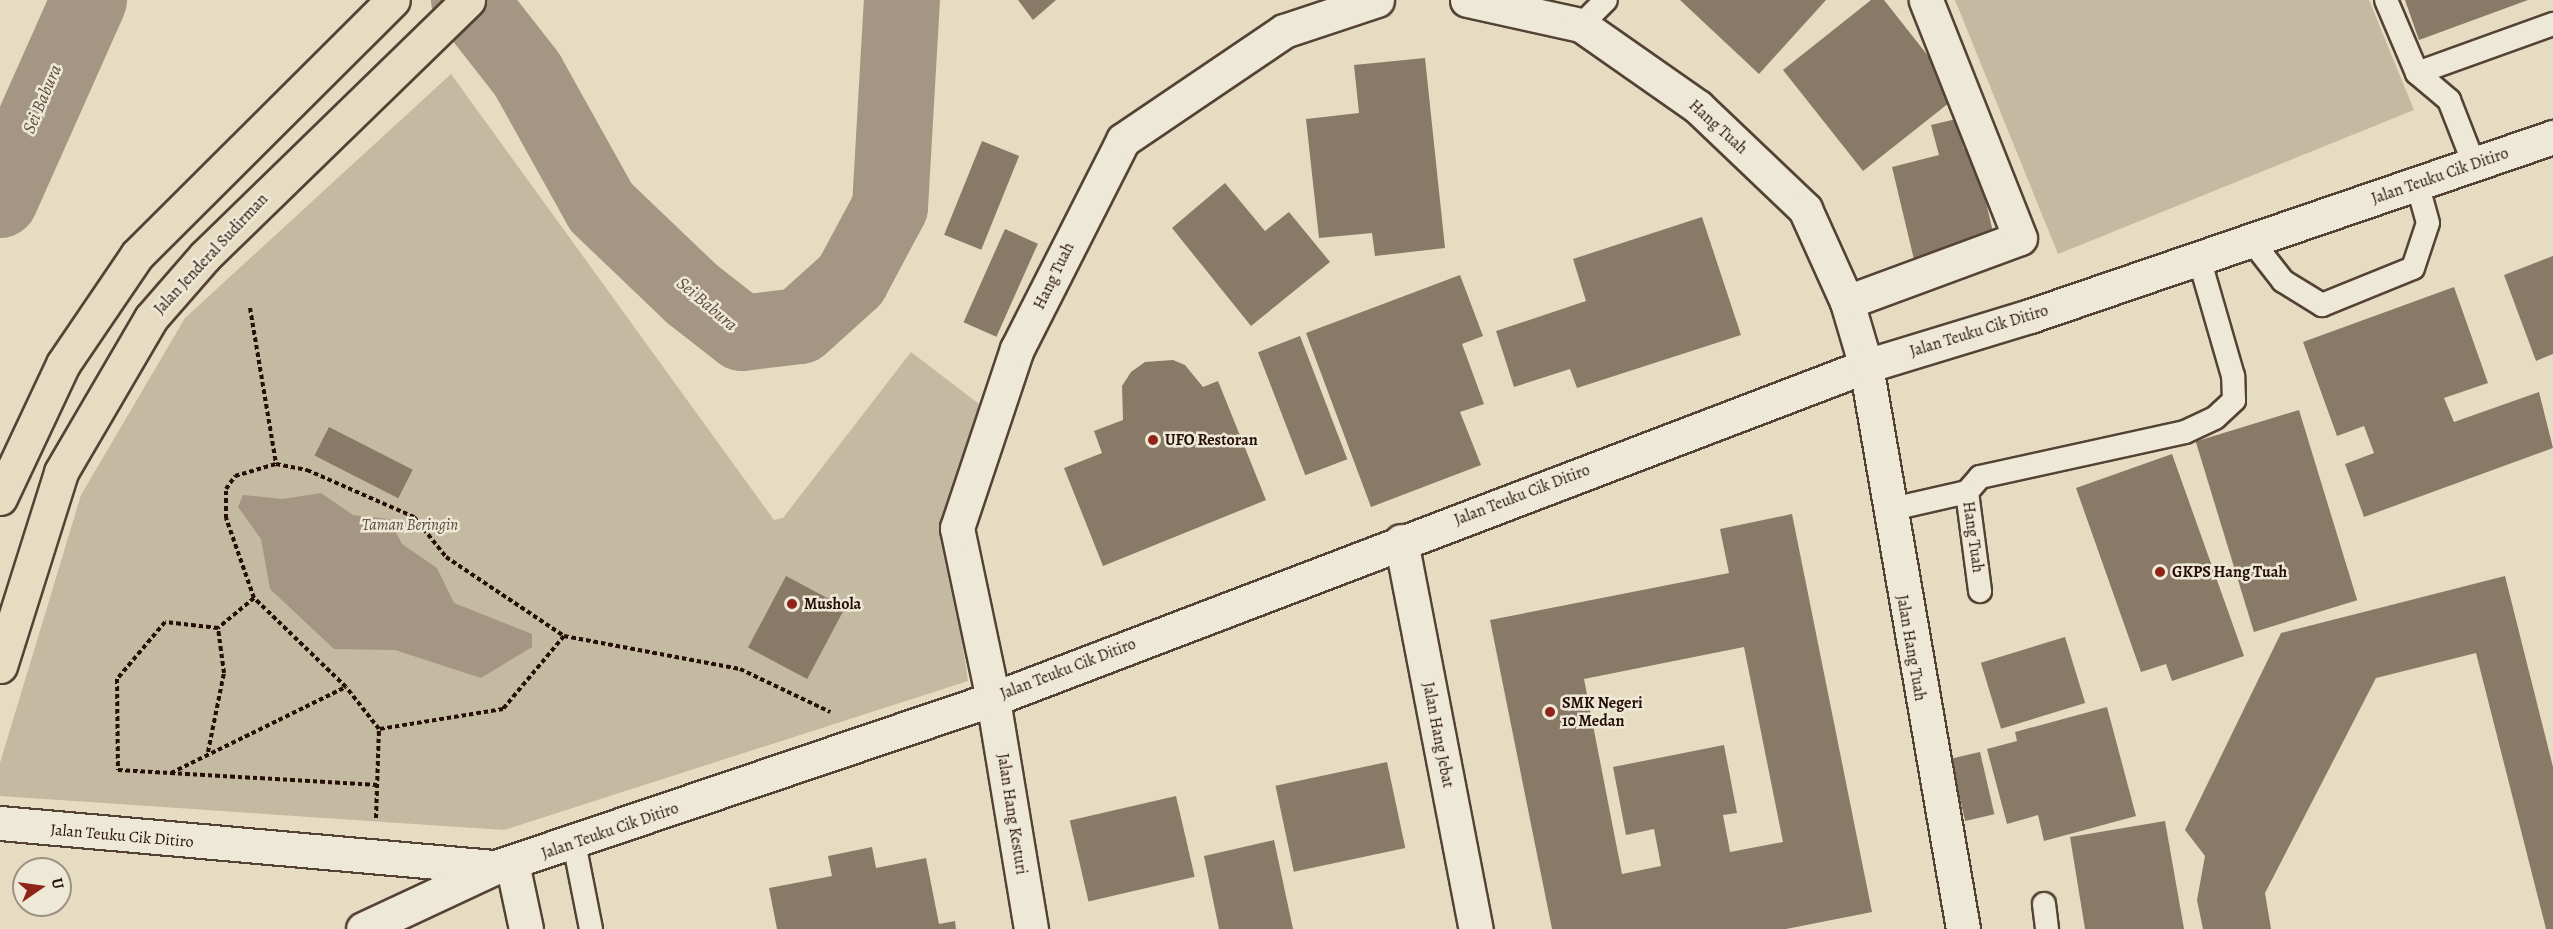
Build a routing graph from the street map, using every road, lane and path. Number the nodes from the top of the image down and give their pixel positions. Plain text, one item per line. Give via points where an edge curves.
1 (393, 0) edge
2 (468, 0) edge
3 (1377, 0) edge
4 (1467, 0) edge
5 (1606, 0) edge
6 (1926, 0) edge
7 (2386, 0) edge
8 (2553, 24) edge
9 (1581, 25) junction
10 (2417, 73) junction
11 (2553, 137) edge
12 (2474, 164) junction
13 (2417, 183) junction
14 (2251, 240) junction
15 (2199, 258) junction
16 (1847, 302) junction
17 (250, 308) dead end
18 (1866, 366) junction
19 (276, 464) junction
20 (1967, 492) junction
21 (0, 498) edge
22 (1888, 510) junction
23 (1401, 541) junction
24 (1980, 591) dead end
25 (254, 598) junction
26 (218, 628) junction
27 (564, 636) junction
28 (0, 666) edge
29 (346, 687) junction
30 (993, 699) junction
31 (380, 729) junction
32 (883, 738) junction
33 (208, 752) junction
34 (170, 774) junction
35 (0, 823) edge
36 (574, 843) junction
37 (504, 865) junction
38 (2044, 904) dead end
39 (363, 929) edge
40 (526, 929) edge
41 (591, 929) edge
42 (1031, 929) edge
43 (1476, 929) edge
44 (1963, 929) edge
45 (2047, 929) edge

1 - 21 main road via 137,255 63,364
2 - 28 main road, Jalan Jenderal Sudirman via 205,256 151,318 61,472
3 - 30 street, Hang Tuah via 1284,31 1116,149 1017,350 959,518 958,538
4 - 9 street, Hang Tuah
5 - 9 lane
6 - 16 street via 2020,238
7 - 10 lane
8 - 10 lane
9 - 16 street, Hang Tuah via 1698,106 1805,209
10 - 12 lane via 2449,100
11 - 12 street, Jalan Teuku Cik Ditiro
12 - 13 street, Jalan Teuku Cik Ditiro
13 - 14 street, Jalan Teuku Cik Ditiro
13 - 14 lane via 2428,223 2413,268 2322,305 2283,281
14 - 15 street, Jalan Teuku Cik Ditiro
15 - 18 street, Jalan Teuku Cik Ditiro
15 - 20 lane via 2233,376 2234,400 2215,418 2185,432 1980,477
16 - 18 street, Hang Tuah
17 - 19 path
18 - 22 street, Jalan Hang Tuah
18 - 23 street, Jalan Teuku Cik Ditiro
19 - 25 path via 235,476 224,498
19 - 27 path via 307,470 414,517 446,557
20 - 22 lane, Hang Tuah
20 - 24 lane, Hang Tuah
22 - 44 street, Jalan Hang Tuah
23 - 30 street, Jalan Teuku Cik Ditiro
23 - 43 street, Jalan Hang Jebat
25 - 26 path
25 - 29 path
26 - 33 path via 224,673
26 - 34 path via 165,622 115,685 118,770
27 - 31 path via 503,709
27 - 32 path via 740,669
29 - 31 path
29 - 33 path
30 - 32 street, Jalan Teuku Cik Ditiro
30 - 42 street, Jalan Hang Kesturi
31 - 34 path via 378,785
32 - 36 street, Jalan Teuku Cik Ditiro
33 - 34 path
35 - 37 street, Jalan Teuku Cik Ditiro
36 - 37 street, Jalan Teuku Cik Ditiro
36 - 41 lane
37 - 39 street, Jalan Teuku Cik Ditiro
37 - 40 street
38 - 45 lane

